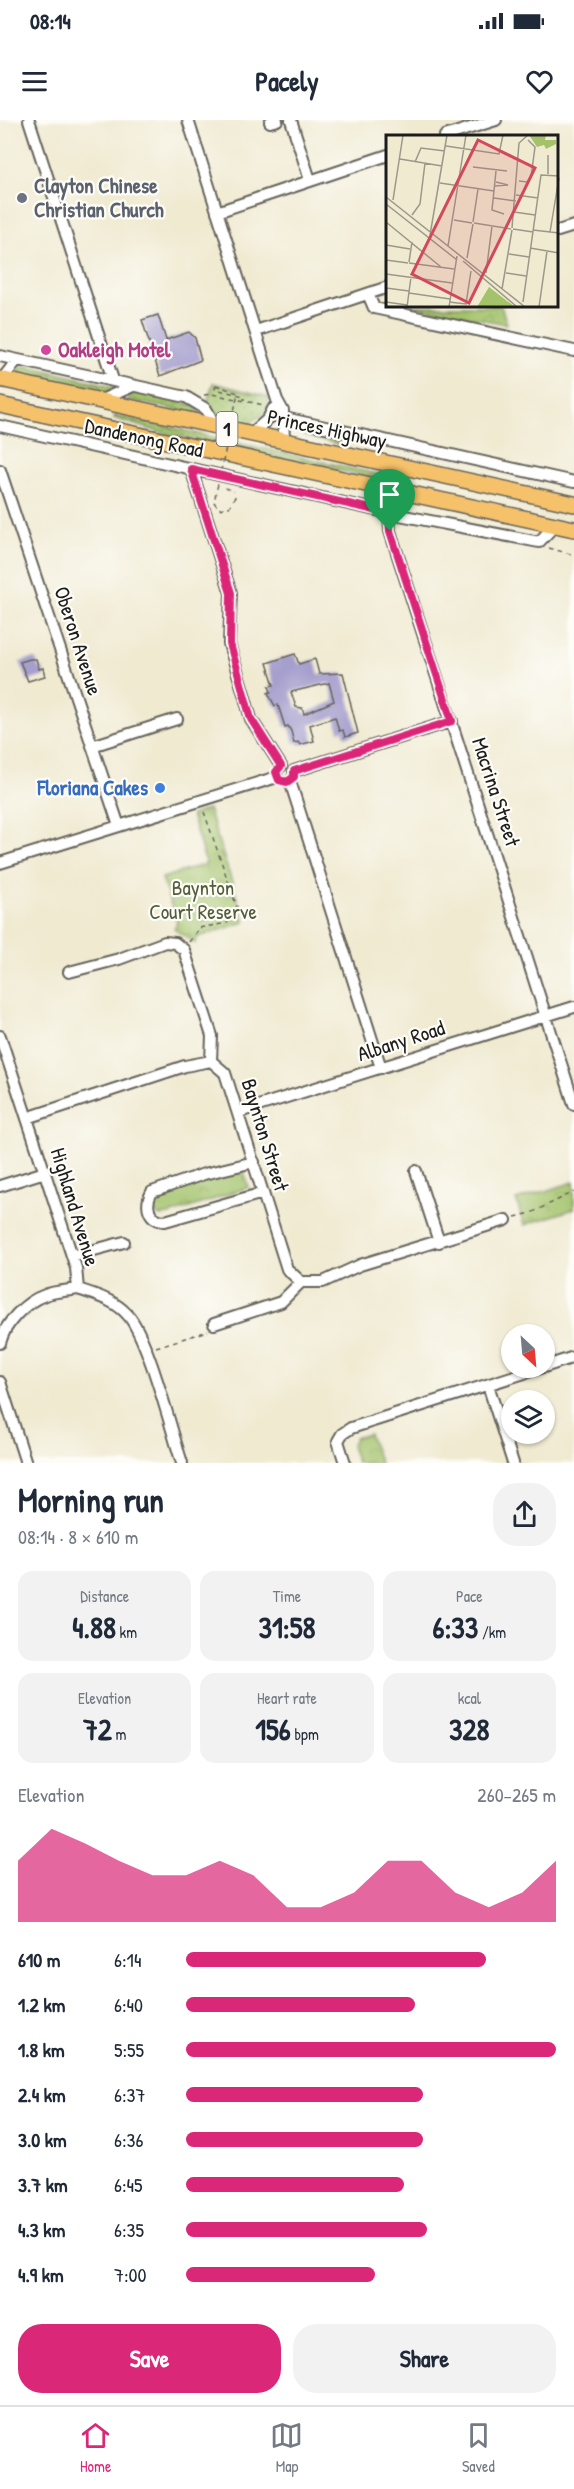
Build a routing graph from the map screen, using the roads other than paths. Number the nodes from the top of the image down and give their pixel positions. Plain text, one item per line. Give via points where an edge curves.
1 (29, 120) edge
2 (188, 120) edge
3 (291, 120) edge
4 (496, 120) edge
5 (448, 135) edge
6 (386, 156) edge
7 (310, 180) junction
8 (217, 212) junction
9 (574, 226) edge
10 (559, 231) edge
11 (386, 288) edge
12 (368, 294) junction
13 (256, 331) junction
14 (574, 351) edge
15 (0, 356) edge
16 (17, 360) junction
17 (0, 380) edge
18 (113, 380) junction
19 (133, 386) junction
20 (277, 400) junction
21 (99, 402) junction
22 (0, 405) edge
23 (268, 410) junction
24 (284, 418) junction
25 (0, 426) edge
26 (216, 427) junction
27 (251, 434) junction
28 (284, 442) junction
29 (191, 469) junction
30 (0, 470) edge
31 (574, 482) edge
32 (393, 491) junction
33 (574, 504) edge
34 (389, 513) junction
35 (555, 525) junction
36 (574, 529) edge
37 (177, 719) dead end
38 (452, 721) junction
39 (92, 746) junction
40 (281, 766) junction
41 (292, 776) junction
42 (277, 777) junction
43 (119, 825) junction
44 (0, 863) edge
45 (69, 972) dead end
46 (574, 1007) edge
47 (546, 1016) junction
48 (0, 1036) edge
49 (211, 1061) junction
50 (381, 1068) junction
51 (574, 1104) edge
52 (239, 1113) junction
53 (27, 1118) junction
54 (254, 1162) junction
55 (416, 1171) dead end
56 (45, 1172) junction
57 (0, 1186) edge
58 (263, 1193) junction
59 (506, 1220) road end
60 (124, 1242) dead end
61 (439, 1242) junction
62 (72, 1256) junction
63 (301, 1282) junction
64 (78, 1289) junction
65 (214, 1324) road end
66 (0, 1343) edge
67 (574, 1357) edge
68 (555, 1363) edge
69 (509, 1378) edge
70 (0, 1382) edge
71 (488, 1385) junction
72 (26, 1463) edge
73 (182, 1463) edge
74 (345, 1463) edge
75 (513, 1463) edge

1 - 18 street
2 - 8 street
3 - 7 street
4 - 5 street
6 - 7 street
7 - 8 street
8 - 13 street
9 - 10 street
11 - 12 street
12 - 13 street
12 - 14 street via 374,308
13 - 20 street
15 - 16 street, Dandenong Road
16 - 17 street
16 - 18 street, Dandenong Road
17 - 21 highway, Princes Highway / 1
18 - 19 street, Dandenong Road
19 - 21 street, Dandenong Road
19 - 26 street, Dandenong Road via 196,400 212,416
20 - 23 street
20 - 24 street
21 - 26 highway, Princes Highway / 1
22 - 32 highway, 1
23 - 24 street
23 - 27 street
24 - 28 street
24 - 31 street
25 - 29 street, Dandenong Road
26 - 27 highway, Princes Highway / 1
27 - 28 highway, Princes Highway / 1
28 - 33 highway, Princes Highway / 1
29 - 34 street, Dandenong Road
29 - 40 street via 231,593 230,644 251,719
30 - 39 street, Oberon Avenue
32 - 34 street, Macrina Street
32 - 35 highway, 1
34 - 35 street, Dandenong Road via 539,542
34 - 38 street, Macrina Street via 390,531
35 - 36 highway, 1
37 - 39 street
38 - 41 street
38 - 47 street, Macrina Street
39 - 43 street, Oberon Avenue
40 - 41 street via 289,765
40 - 42 street
41 - 42 street via 281,781
41 - 50 street
42 - 43 street
43 - 44 street
45 - 49 street via 165,942 175,943 184,950 212,1036
46 - 47 street, Albany Road
47 - 50 street, Albany Road
47 - 51 street, Macrina Street
48 - 53 street, Highland Avenue
49 - 52 street, Baynton Street via 225,1073
49 - 53 street
50 - 52 street, Albany Road
52 - 54 street, Baynton Street
53 - 56 street, Highland Avenue
54 - 58 street, Baynton Street
54 - 58 street via 152,1192 148,1198 150,1215 165,1221
55 - 61 street
56 - 57 street
56 - 62 street, Highland Avenue
58 - 63 street, Baynton Street via 286,1269
59 - 61 street
60 - 62 street
61 - 63 street via 360,1265 323,1282
62 - 64 street, Highland Avenue
63 - 65 street via 281,1302
64 - 66 street via 44,1295 28,1304 8,1326
64 - 73 street, Highland Avenue via 108,1300 128,1315 145,1347
67 - 68 street
69 - 71 street
70 - 72 street
71 - 74 street via 351,1428 338,1442
71 - 75 street

